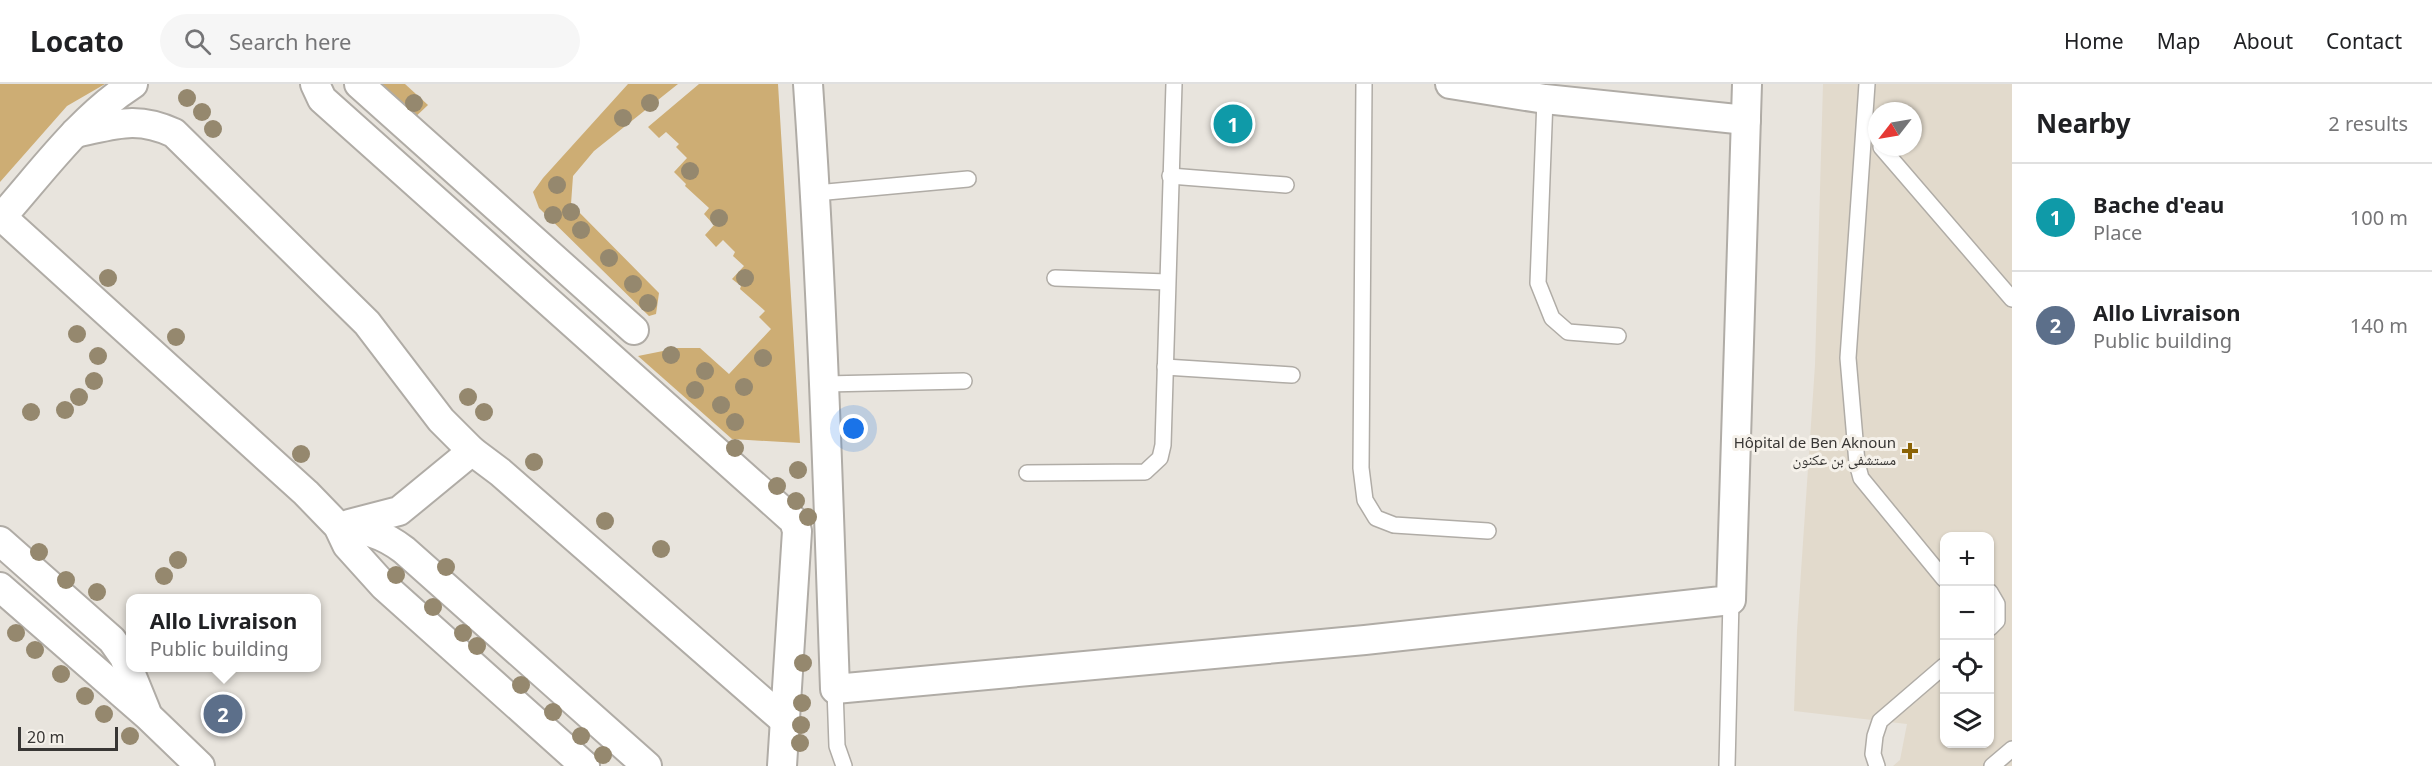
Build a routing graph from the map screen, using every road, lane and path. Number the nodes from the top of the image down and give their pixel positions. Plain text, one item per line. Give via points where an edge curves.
1 (134, 84) edge
2 (315, 84) edge
3 (359, 84) edge
4 (808, 84) edge
5 (1174, 84) edge
6 (1364, 84) edge
7 (1450, 84) edge
8 (1748, 84) edge
9 (1867, 84) edge
10 (1545, 99) junction
11 (1746, 120) junction
12 (1864, 127) junction
13 (1868, 132) edge
14 (75, 133) junction
15 (1889, 156) edge
16 (1170, 176) junction
17 (968, 179) dead end
18 (1286, 185) dead end
19 (816, 193) junction
20 (1, 218) edge
21 (1055, 278) dead end
22 (1167, 282) junction
23 (2012, 299) edge
24 (634, 330) dead end
25 (1618, 336) dead end
26 (1165, 367) junction
27 (1292, 375) dead end
28 (964, 381) dead end
29 (825, 384) junction
30 (472, 451) junction
31 (1027, 473) dead end
32 (338, 526) junction
33 (1488, 531) dead end
34 (0, 541) edge
35 (1940, 574) edge
36 (0, 587) edge
37 (1731, 600) junction
38 (1994, 600) edge
39 (1994, 624) edge
40 (126, 662) edge
41 (1940, 670) edge
42 (130, 672) edge
43 (835, 689) junction
44 (147, 716) junction
45 (785, 721) junction
46 (837, 746) junction
47 (2012, 749) edge
48 (200, 766) edge
49 (585, 766) edge
50 (647, 766) edge
51 (782, 766) edge
52 (838, 766) edge
53 (844, 766) edge
54 (1726, 766) edge
55 (1877, 766) edge
56 (1992, 766) edge

1 - 14 street
2 - 45 street via 322,99 794,521 797,531
3 - 24 street
4 - 19 street
5 - 16 lane
6 - 33 lane via 1361,468 1365,500 1376,518 1394,525
7 - 10 street
8 - 11 street
9 - 12 lane
10 - 11 street
10 - 25 lane via 1538,283 1552,318 1568,332
11 - 37 street
12 - 13 lane
12 - 35 lane via 1848,358 1857,463 1861,478
14 - 20 street
14 - 30 street via 141,122 174,133 367,323 441,420
15 - 23 lane
16 - 18 lane
16 - 22 lane
17 - 19 lane
19 - 29 street
20 - 32 street
21 - 22 lane
22 - 26 lane
26 - 27 lane
26 - 31 lane via 1163,445 1160,458 1145,472
28 - 29 lane
29 - 43 street
30 - 32 street via 399,511
30 - 45 street
32 - 49 street via 347,545 384,586
32 - 50 street via 386,537 404,550
34 - 40 street via 112,640
36 - 44 street
37 - 43 street via 1353,641
37 - 54 lane
38 - 39 lane
41 - 55 lane via 1880,722 1873,754
42 - 44 street
43 - 46 lane
44 - 48 street
45 - 51 street
46 - 52 lane
46 - 53 lane
47 - 56 lane

